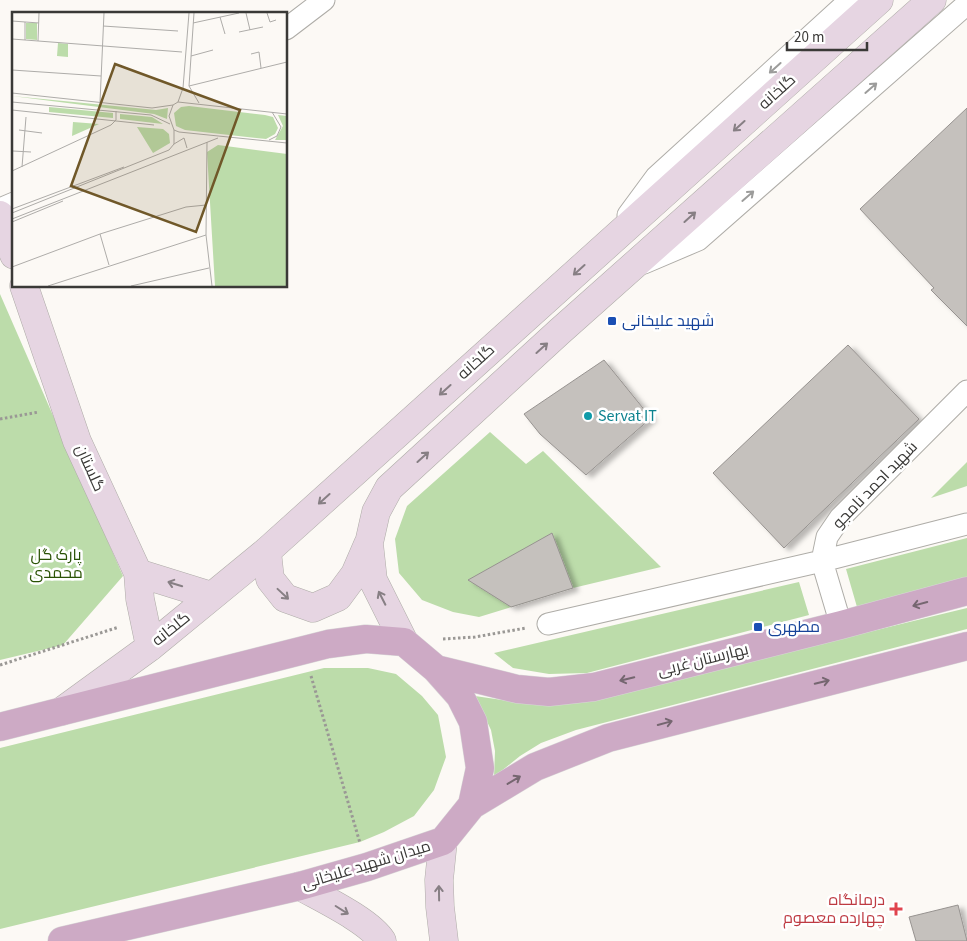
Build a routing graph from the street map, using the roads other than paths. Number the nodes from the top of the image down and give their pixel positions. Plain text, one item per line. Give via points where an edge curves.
1 (324, 0) edge
2 (850, 0) edge
3 (879, 0) edge
4 (932, 0) edge
5 (967, 4) edge
6 (288, 27) edge
7 (12, 204) edge
8 (0, 209) edge
9 (0, 215) edge
10 (609, 243) junction
11 (12, 249) edge
12 (634, 267) junction
13 (25, 288) edge
14 (967, 391) edge
15 (967, 524) edge
16 (369, 542) junction
17 (267, 551) junction
18 (822, 561) junction
19 (138, 573) junction
20 (967, 591) edge
21 (212, 596) junction
22 (548, 624) road end
23 (841, 625) junction
24 (404, 642) junction
25 (967, 646) edge
26 (150, 647) junction
27 (436, 669) junction
28 (62, 712) junction
29 (0, 727) edge
30 (472, 806) junction
31 (443, 840) junction
32 (300, 886) junction
33 (62, 941) edge
34 (382, 941) edge
35 (444, 941) edge

1 - 6 street
2 -> 10 street via 656,177
3 -> 10 main road, گلخانه
12 -> 4 main road
12 -> 5 street via 698,240
7 - 8 street
9 - 11 main road
10 -> 17 main road, گلخانه
16 -> 12 main road via 376,512 389,488
13 - 19 main road, گلستان via 77,441
14 - 18 street, شهید احمد نامجو via 840,518 827,537
15 - 18 street
17 -> 16 main road via 270,579 285,598 313,608 338,597 355,574
24 -> 16 main road via 373,580
17 - 21 main road, گلخانه
18 - 22 street
18 - 23 street, شهید احمد نامجو
21 -> 19 main road
19 - 26 main road, گلستان
20 -> 23 main road, بهارستان غربی
21 - 26 main road, گلخانه
23 -> 27 main road, بهارستان غربی via 594,687 549,692 517,689
24 - 27 main road, میدان شهید علیخانی
24 - 28 main road via 366,639 328,644
30 -> 25 main road via 535,768 608,738
26 - 28 main road, گلخانه
27 - 30 main road, میدان شهید علیخانی via 460,696 473,722 480,768
28 - 29 main road
30 - 31 main road, میدان شهید علیخانی
31 - 32 main road, میدان شهید علیخانی
35 -> 31 main road via 439,880
32 - 33 main road, میدان شهید علیخانی
32 -> 34 main road via 344,910

